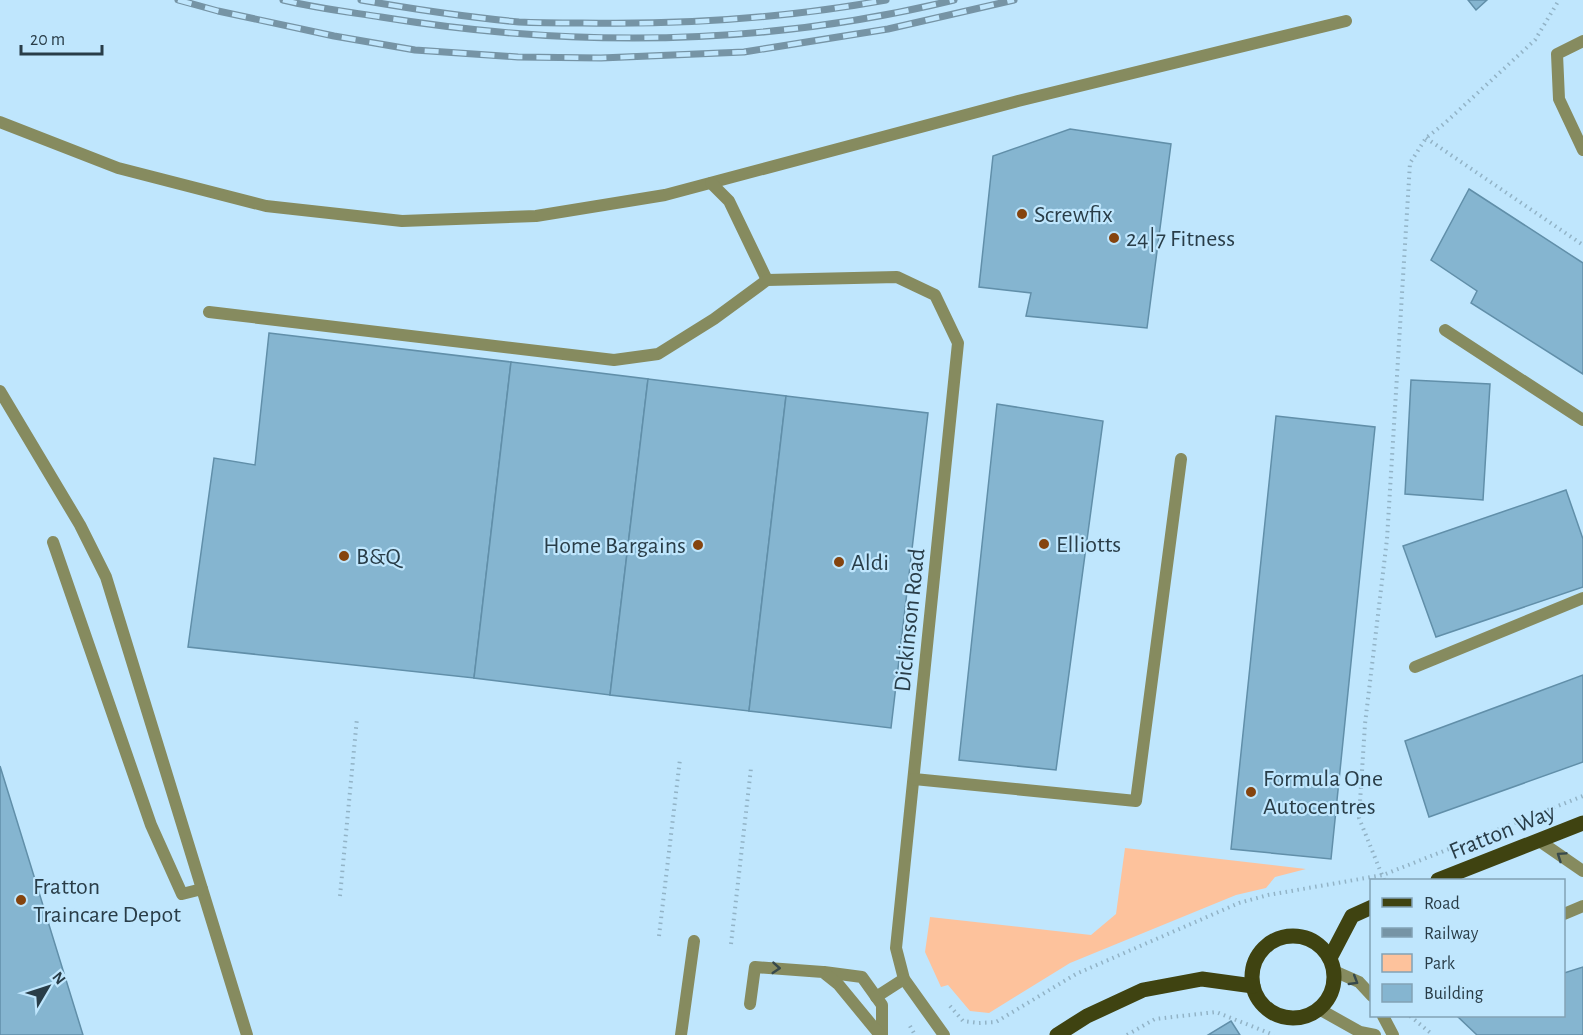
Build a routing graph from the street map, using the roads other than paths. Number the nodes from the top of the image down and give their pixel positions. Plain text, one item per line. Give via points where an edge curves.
1 (1346, 21) dead end
2 (1583, 41) edge
3 (0, 122) edge
4 (1583, 150) edge
5 (711, 183) junction
6 (767, 280) junction
7 (209, 312) dead end
8 (1445, 330) dead end
9 (0, 391) edge
10 (1583, 420) edge
11 (1181, 459) dead end
12 (53, 542) dead end
13 (1583, 597) edge
14 (1415, 667) dead end
15 (914, 779) junction
16 (1583, 823) edge
17 (1538, 840) junction
18 (1583, 871) edge
19 (1440, 879) edge
20 (202, 889) junction
21 (1583, 906) edge
22 (1370, 908) edge
23 (1565, 913) edge
24 (694, 941) dead end
25 (1332, 965) junction
26 (823, 972) junction
27 (904, 979) junction
28 (1253, 986) junction
29 (1370, 995) edge
30 (876, 997) junction
31 (750, 1004) dead end
32 (1319, 1009) junction
33 (1384, 1017) edge
34 (247, 1035) edge
35 (681, 1035) edge
36 (881, 1035) edge
37 (944, 1035) edge
38 (1057, 1035) edge
39 (1375, 1035) edge
40 (1393, 1035) edge

1 - 5 lane via 1018,101
2 - 4 lane via 1557,54 1559,99
3 - 5 lane via 118,168 266,206 402,221 536,216 666,195
5 - 6 lane via 729,201
6 - 7 lane via 658,354 614,360
6 - 15 lane, Dickinson Road via 897,276 935,294 958,343
8 - 10 lane
9 - 20 lane via 80,525 106,577
11 - 15 lane via 1136,801
12 - 20 lane via 151,825 182,894
13 - 14 lane
15 - 27 lane, Dickinson Road via 896,948
16 - 17 main road, Fratton Way
18 -> 17 lane
17 - 19 main road, Fratton Way
20 - 34 lane
21 - 23 lane
22 - 25 main road via 1352,916
24 - 35 lane
25 - 28 main road via 1322,947 1311,940 1285,937 1263,950 1254,967
25 -> 29 lane via 1359,982
25 - 32 main road via 1334,984 1330,997
26 - 30 lane via 862,976
31 -> 26 lane via 755,967
26 - 36 lane
27 - 30 lane
27 - 37 lane, Dickinson Road
28 - 32 main road via 1258,999 1280,1016 1307,1016
28 - 38 main road via 1202,979 1143,990
30 - 36 lane via 882,1005
32 - 39 lane via 1360,1032
33 - 40 lane

